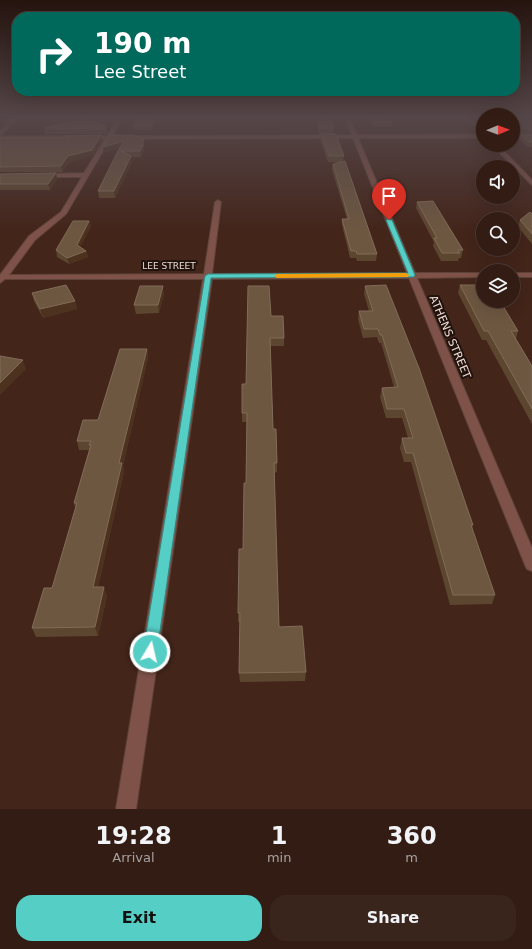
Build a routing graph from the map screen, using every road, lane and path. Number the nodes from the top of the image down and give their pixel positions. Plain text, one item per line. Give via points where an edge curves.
1 (98, 156) edge
2 (363, 156) edge
3 (505, 156) edge
4 (86, 175) junction
5 (39, 176) edge
6 (532, 183) edge
7 (218, 202) dead end
8 (412, 275) junction
9 (476, 275) edge
10 (520, 275) edge
11 (532, 275) edge
12 (208, 276) junction
13 (1, 279) edge
14 (532, 564) edge
15 (126, 809) edge

1 - 4 street
2 - 8 street, ATHENS STREET
3 - 6 street
4 - 5 street
4 - 13 street via 64,213 32,238
7 - 12 street
8 - 9 street, LEE STREET
8 - 12 street, LEE STREET
8 - 14 street, ATHENS STREET
10 - 11 street
12 - 13 street, LEE STREET
12 - 15 street

